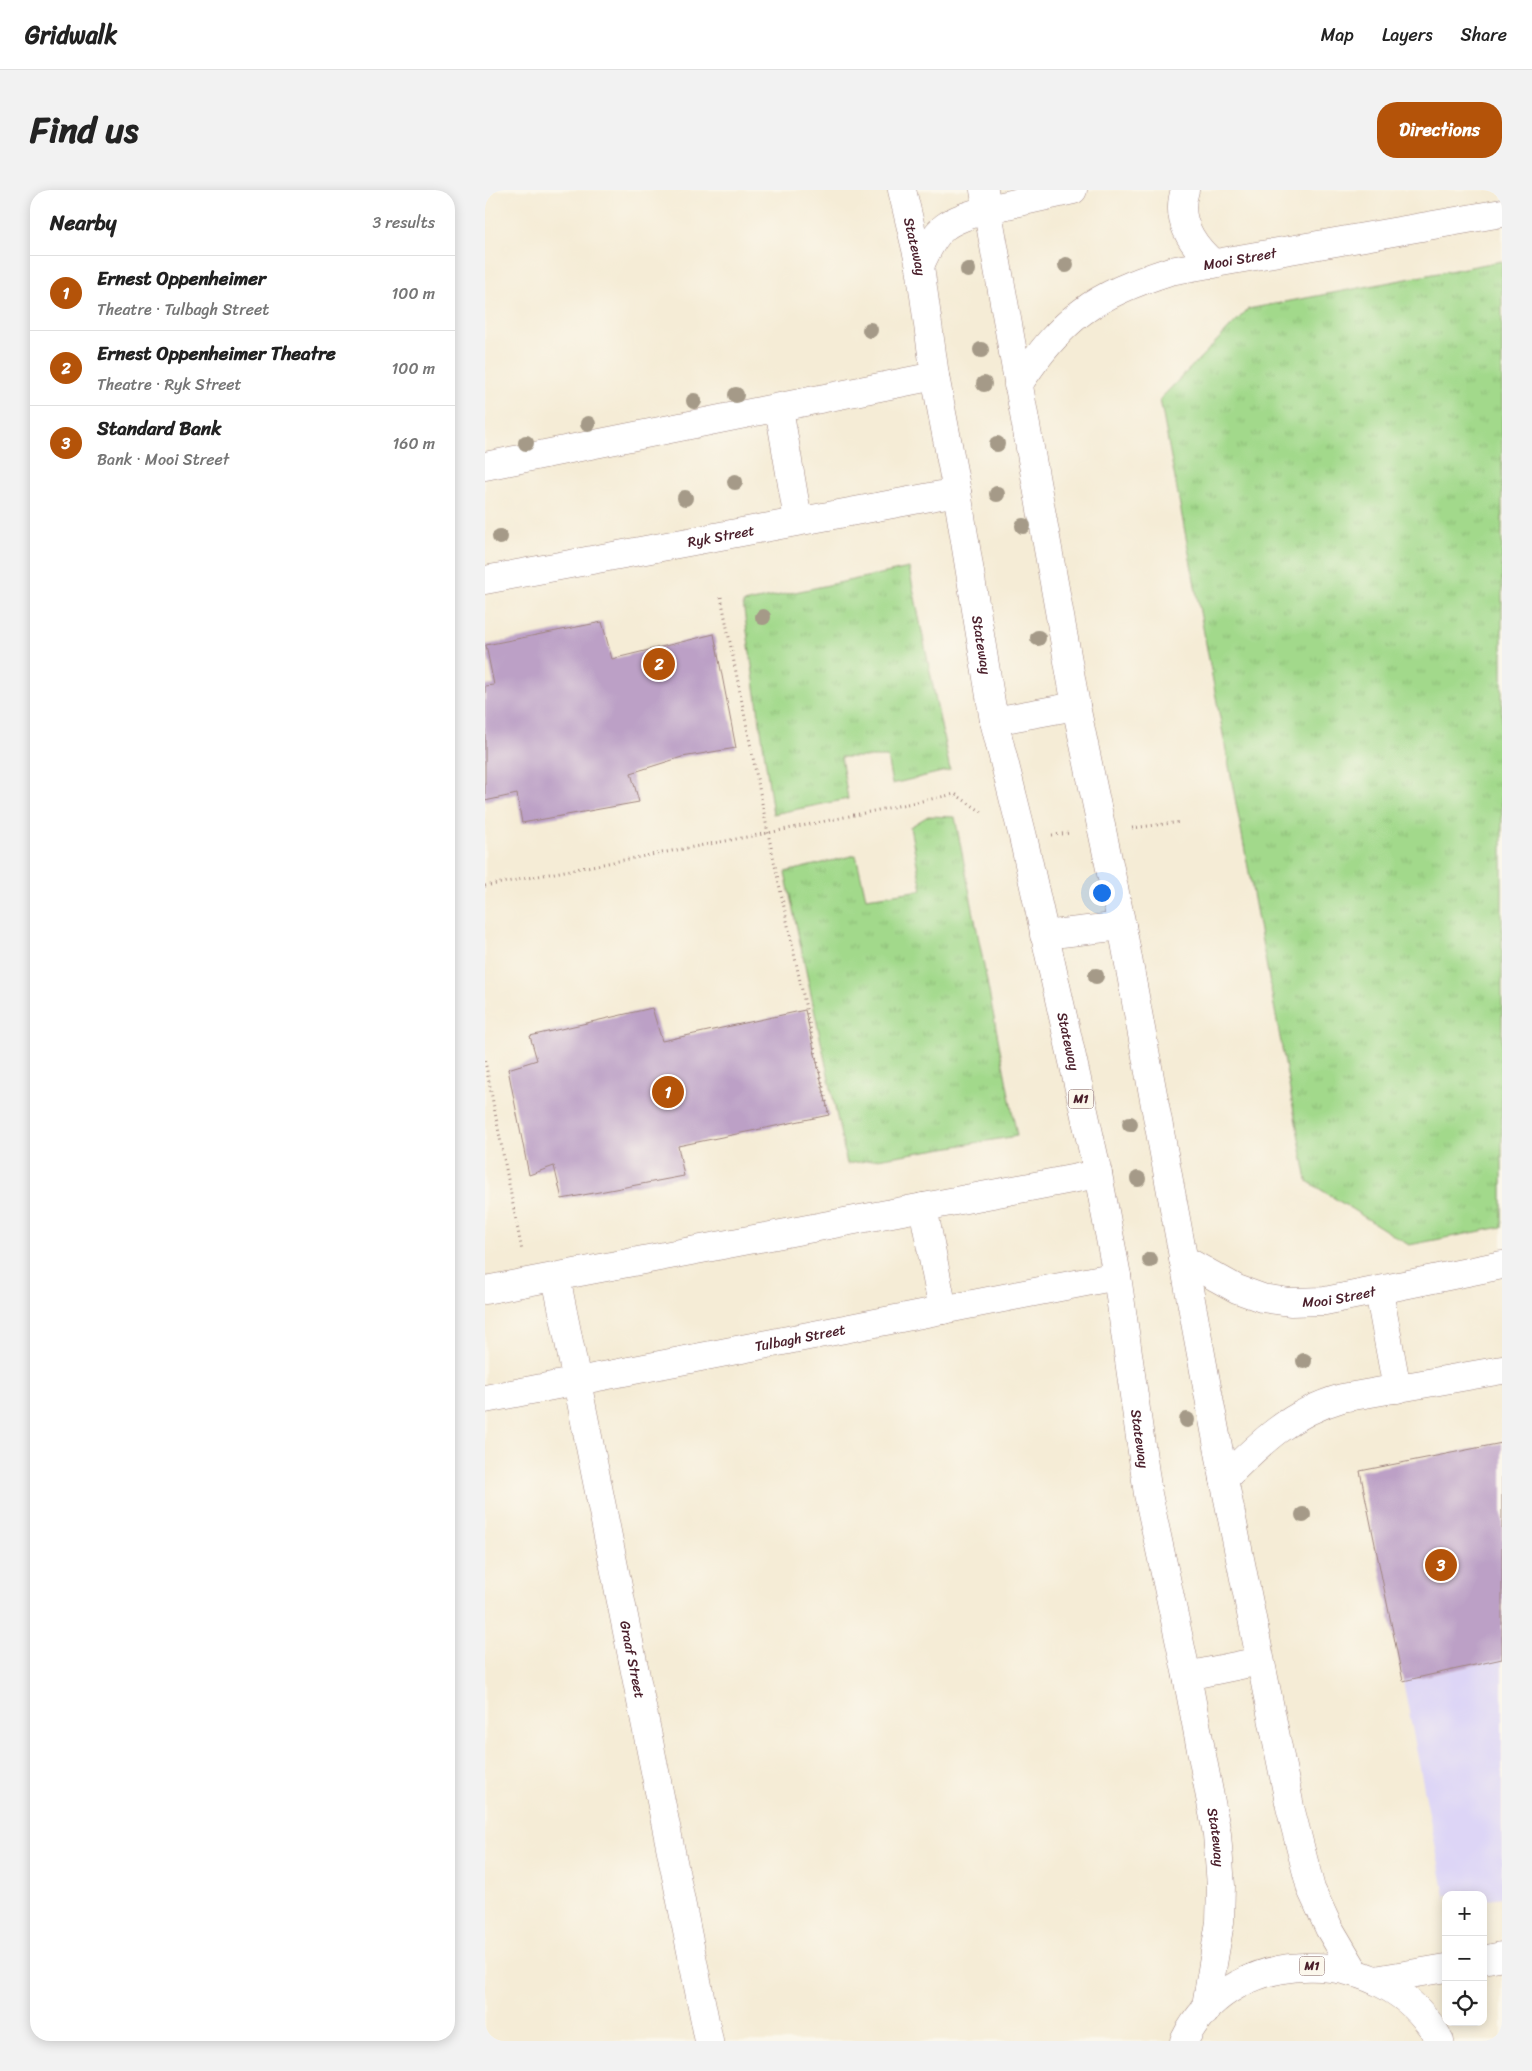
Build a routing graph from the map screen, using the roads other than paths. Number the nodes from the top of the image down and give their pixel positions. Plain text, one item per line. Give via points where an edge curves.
1 (902, 190) edge
2 (1073, 190) edge
3 (1185, 190) edge
4 (987, 200) edge
5 (1502, 213) edge
6 (1214, 264) junction
7 (920, 266) junction
8 (935, 376) junction
9 (1018, 385) junction
10 (779, 408) junction
11 (485, 466) edge
12 (957, 492) junction
13 (798, 520) junction
14 (485, 580) edge
15 (1077, 706) junction
16 (994, 721) junction
17 (1122, 926) junction
18 (1044, 935) junction
19 (1098, 1174) junction
20 (923, 1207) junction
21 (1183, 1259) junction
22 (1502, 1266) edge
23 (1117, 1276) junction
24 (556, 1277) junction
25 (485, 1290) edge
26 (1379, 1291) junction
27 (943, 1310) junction
28 (1502, 1370) edge
29 (577, 1381) junction
30 (1397, 1389) junction
31 (485, 1399) edge
32 (1224, 1479) junction
33 (1261, 1661) junction
34 (1187, 1676) junction
35 (1502, 1956) edge
36 (1487, 1959) edge
37 (1442, 1968) edge
38 (1365, 1976) junction
39 (1205, 2012) junction
40 (709, 2041) edge
41 (1184, 2041) edge
42 (1440, 2041) edge

1 - 7 main road, Stateway / M1
2 - 4 main road
3 - 6 main road via 1182,216 1188,235
4 - 7 main road via 946,225 932,238
4 - 9 main road, M1
5 - 6 main road, Mooi Street
6 - 9 main road, Mooi Street via 1170,272 1131,284 1089,306 1042,349
7 - 8 main road, Stateway / M1
8 - 10 main road
8 - 12 main road, Stateway / M1
9 - 15 main road, M1
10 - 11 main road
10 - 13 main road
12 - 13 main road, Ryk Street
12 - 16 main road, Stateway / M1
13 - 14 main road, Ryk Street
15 - 16 main road
15 - 17 main road, M1
16 - 18 main road, Stateway / M1
17 - 18 main road
17 - 21 main road, M1
18 - 19 main road, Stateway / M1
19 - 20 main road
19 - 23 main road, Stateway / M1
20 - 24 main road
20 - 27 main road
21 - 26 main road, Mooi Street via 1237,1289 1262,1298 1290,1302 1325,1301
21 - 32 main road, M1
22 - 26 main road, Mooi Street
23 - 27 main road, Tulbagh Street
23 - 34 main road, Stateway / M1 via 1148,1494
24 - 25 main road
24 - 29 main road, Graaf Street
26 - 30 main road
27 - 29 main road, Tulbagh Street
28 - 30 main road
29 - 31 main road, Tulbagh Street
29 - 40 main road, Graaf Street
30 - 32 main road via 1342,1398 1299,1414 1257,1446
32 - 33 main road, M1
33 - 34 main road
33 - 38 main road, M1 via 1301,1857 1311,1889 1329,1928
34 - 39 main road, Stateway / M1 via 1217,1834 1221,1886 1220,1922
35 - 36 main road
37 - 38 main road
38 - 39 main road, M1 via 1328,1966 1274,1970 1225,1994
38 - 42 main road, M1 via 1399,1994 1420,2013
39 - 41 main road, M1

